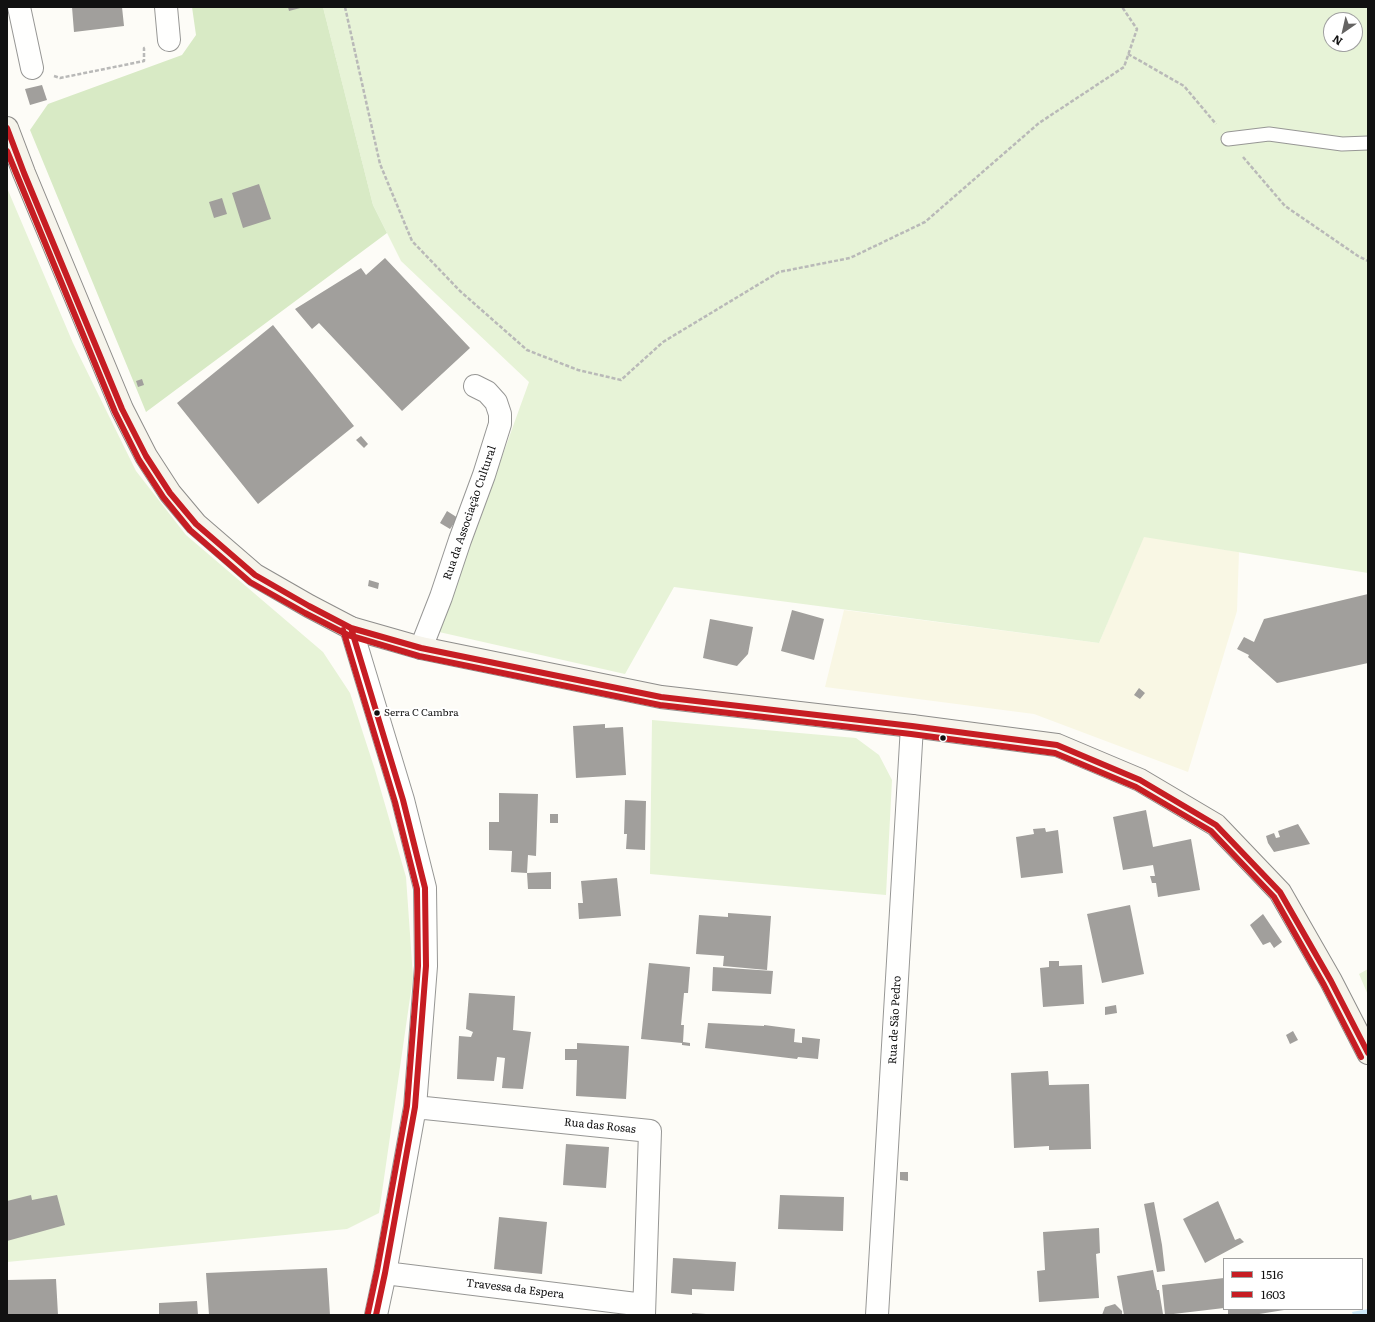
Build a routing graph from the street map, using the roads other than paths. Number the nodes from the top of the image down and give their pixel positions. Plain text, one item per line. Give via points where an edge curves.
1 (19, 7) edge
2 (166, 7) edge
3 (169, 40) road end
4 (32, 68) road end
5 (7, 128) edge
6 (1228, 139) dead end
7 (1368, 143) edge
8 (475, 386) dead end
9 (351, 628) junction
10 (421, 648) junction
11 (912, 726) junction
12 (1368, 1053) edge
13 (415, 1107) junction
14 (385, 1273) junction
15 (644, 1310) edge
16 (376, 1315) edge
17 (877, 1315) edge

1 - 4 street
2 - 3 street
5 - 9 street via 122,409 146,456 170,494 196,524 255,575
6 - 7 lane via 1269,134 1342,144
8 - 10 street, Rua da Associação Cultural via 496,402 500,424
9 - 10 street
9 - 13 street via 403,800 425,888 426,966
10 - 11 street via 661,697
11 - 12 street via 1057,745 1140,780 1216,825 1280,892
11 - 17 street, Rua de São Pedro
13 - 14 street
13 - 15 street, Rua das Rosas via 650,1131
14 - 15 street, Travessa da Espera
14 - 16 street

